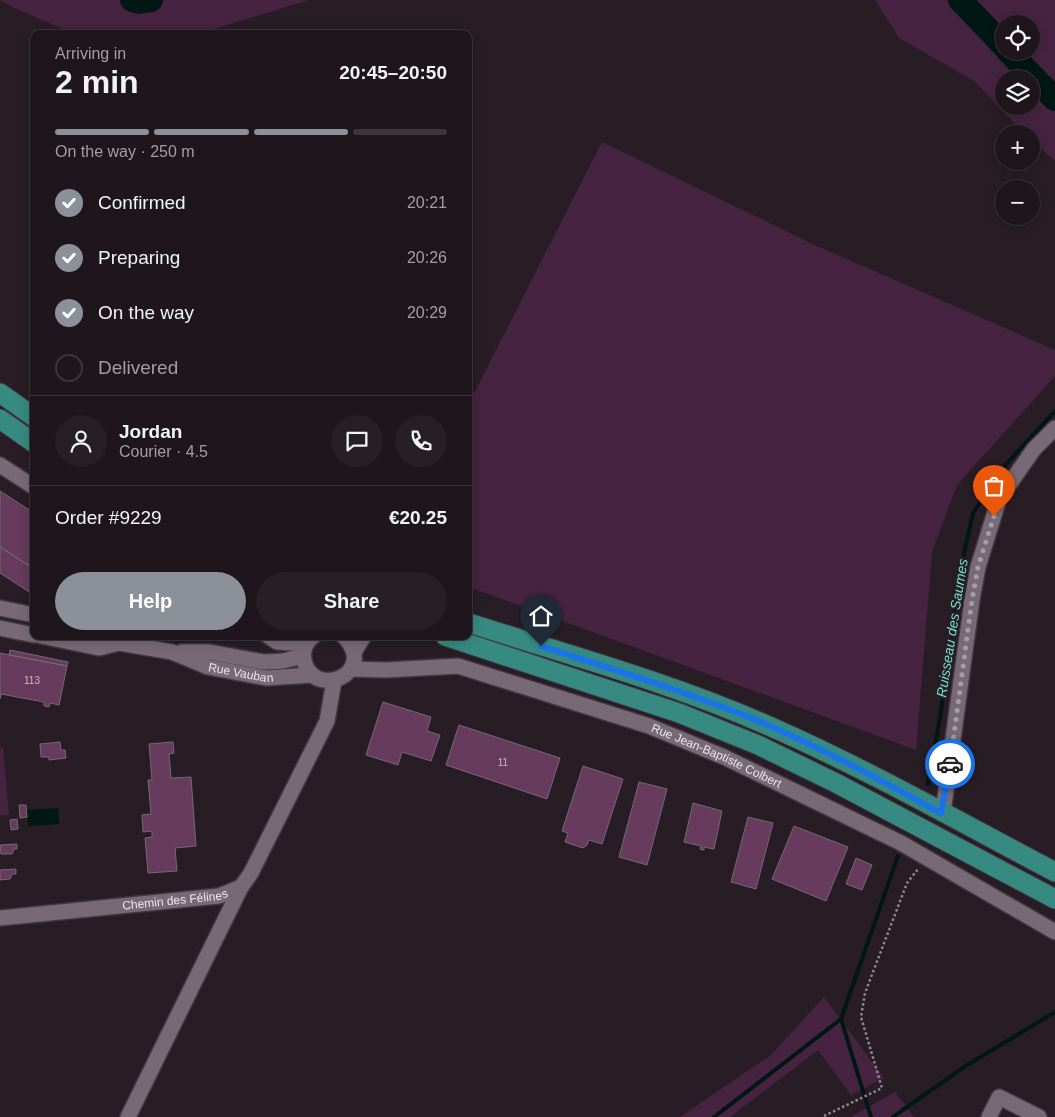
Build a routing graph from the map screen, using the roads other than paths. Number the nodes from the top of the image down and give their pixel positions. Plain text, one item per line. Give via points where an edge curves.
1 (0, 393) edge
2 (30, 414) edge
3 (0, 419) edge
4 (1055, 428) edge
5 (30, 440) edge
6 (0, 465) edge
7 (30, 484) edge
8 (0, 608) edge
9 (30, 614) edge
10 (472, 624) edge
11 (0, 628) edge
12 (30, 634) edge
13 (60, 640) edge
14 (115, 640) edge
15 (274, 640) edge
16 (348, 640) edge
17 (362, 640) edge
18 (457, 640) edge
19 (309, 642) edge
20 (172, 652) junction
21 (354, 652) junction
22 (351, 668) junction
23 (312, 675) junction
24 (334, 681) junction
25 (941, 813) junction
26 (1055, 872) edge
27 (241, 887) junction
28 (1055, 899) edge
29 (0, 918) edge
30 (1055, 932) edge
31 (128, 1117) edge
32 (989, 1117) edge
33 (1039, 1117) edge

1 - 2 main road
3 - 5 main road
4 - 25 street via 1034,449 999,499 978,567
6 - 7 street
8 - 9 street
10 - 25 main road via 687,693 759,722 847,762
11 - 12 street
13 - 14 street, Rue Vauban via 99,648
14 - 20 street, Rue Vauban
15 - 19 street
16 - 21 street
17 - 21 street
18 - 28 main road via 679,713 758,744
19 - 20 street, Rue Vauban via 283,661 264,662 210,652
19 - 23 street via 306,667
20 - 23 street, Rue Vauban via 208,666 266,678
21 - 22 street
22 - 24 street
22 - 30 street, Rue Jean-Baptiste Colbert via 386,670 458,666 649,726 724,757 901,843
23 - 24 street, Rue Vauban
24 - 27 street, Chemin des Félines via 327,721
25 - 26 main road
27 - 29 street, Chemin des Félines via 219,896
27 - 31 street
32 - 33 street via 1000,1097

